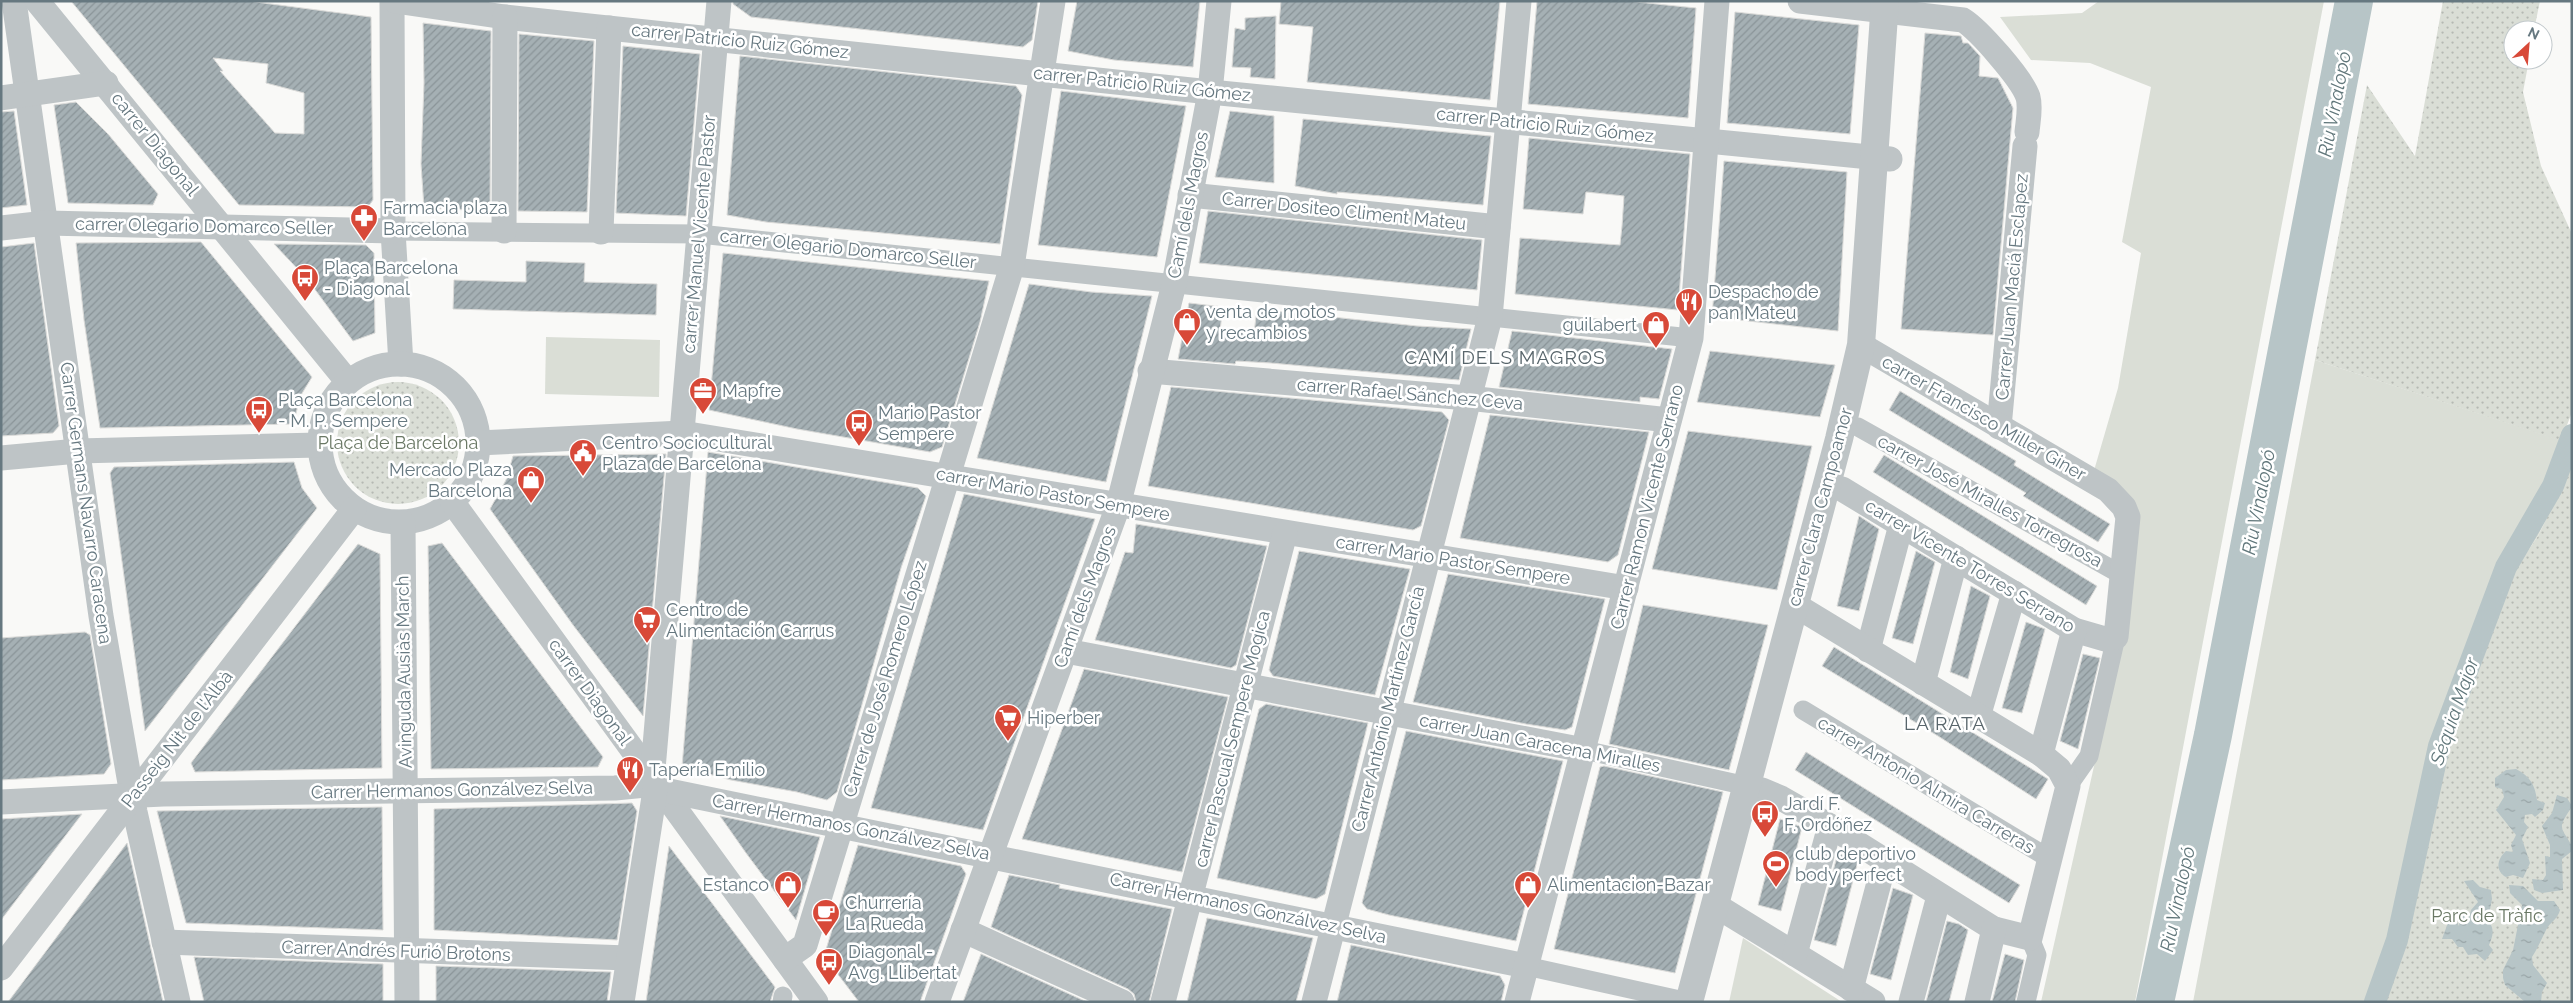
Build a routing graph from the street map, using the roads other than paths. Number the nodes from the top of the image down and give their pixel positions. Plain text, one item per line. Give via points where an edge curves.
1 (14, 1) edge
2 (37, 1) edge
3 (394, 1) edge
4 (719, 1) edge
5 (1053, 1) edge
6 (1219, 1) edge
7 (1519, 1) edge
8 (1718, 1) edge
9 (1800, 1) edge
10 (1892, 7) edge
11 (506, 17) junction
12 (609, 28) junction
13 (715, 39) junction
14 (1041, 73) junction
15 (106, 84) junction
16 (1210, 92) junction
17 (28, 96) junction
18 (1, 98) edge
19 (1508, 120) junction
20 (1707, 141) junction
21 (1882, 159) junction
22 (1190, 194) junction
23 (46, 223) junction
24 (221, 226) junction
25 (1498, 227) junction
26 (1, 228) edge
27 (394, 231) junction
28 (504, 231) junction
29 (602, 232) junction
30 (699, 234) junction
31 (1012, 266) junction
32 (1174, 284) junction
33 (1490, 317) junction
34 (1691, 338) junction
35 (1867, 350) junction
36 (401, 364) junction
37 (1150, 371) junction
38 (348, 382) junction
39 (1468, 398) junction
40 (1669, 420) junction
41 (1858, 427) junction
42 (1999, 427) junction
43 (682, 433) junction
44 (478, 443) junction
45 (319, 445) junction
46 (78, 450) junction
47 (1, 458) edge
48 (947, 475) junction
49 (1834, 487) junction
50 (453, 502) junction
51 (1118, 506) junction
52 (354, 510) junction
53 (403, 522) junction
54 (1901, 525) junction
55 (1285, 533) junction
56 (1427, 556) junction
57 (1956, 558) junction
58 (2122, 575) junction
59 (1626, 588) junction
60 (2014, 593) junction
61 (1802, 610) junction
62 (2074, 630) junction
63 (2116, 636) junction
64 (1868, 650) junction
65 (1066, 651) junction
66 (1923, 683) junction
67 (1246, 684) junction
68 (1802, 710) dead end
69 (1388, 712) junction
70 (1978, 717) junction
71 (1584, 750) junction
72 (2041, 754) junction
73 (656, 784) junction
74 (2068, 786) junction
75 (1755, 788) junction
76 (406, 790) junction
77 (132, 796) junction
78 (1, 802) edge
79 (841, 824) junction
80 (1830, 826) junction
81 (990, 855) junction
82 (2050, 859) junction
83 (1885, 860) junction
84 (1939, 896) junction
85 (1191, 897) junction
86 (1723, 910) junction
87 (1334, 925) junction
88 (1994, 929) junction
89 (962, 930) junction
90 (2030, 938) junction
91 (164, 942) junction
92 (407, 951) junction
93 (1795, 954) junction
94 (628, 958) junction
95 (785, 960) junction
96 (1526, 966) junction
97 (1, 968) edge
98 (1851, 989) junction
99 (178, 1002) edge
100 (407, 1002) edge
101 (622, 1002) edge
102 (816, 1002) edge
103 (937, 1002) edge
104 (1122, 1002) edge
105 (1163, 1002) edge
106 (1314, 1002) edge
107 (1517, 1002) edge
108 (1689, 1002) edge
109 (1709, 1002) edge
110 (1873, 1002) edge
111 (1911, 1002) edge
112 (1977, 1002) edge
113 (2026, 1002) edge

1 - 17 street, Carrer Germans Navarro Caracena
2 - 15 street, carrer Diagonal
3 - 11 street, carrer Patricio Ruiz Gómez
3 - 27 street
4 - 13 street, carrer Manuel Vicente Pastor
5 - 14 street, Carrer de José Romero López
6 - 16 street, Camí dels Magros
7 - 19 street, Carrer Antonio Martínez García
8 - 20 street, Carrer Ramon Vicente Serrano
9 - 10 street, Carrer Juan Maciá Esclapez
10 - 21 street, carrer Clara Campoamor
10 - 42 street, Carrer Juan Maciá Esclapez via 1963,20 1974,27 2028,97
11 - 12 street, carrer Patricio Ruiz Gómez
11 - 28 street
12 - 13 street, carrer Patricio Ruiz Gómez
12 - 29 street
13 - 14 street, carrer Patricio Ruiz Gómez
13 - 30 street, carrer Manuel Vicente Pastor
14 - 16 street, carrer Patricio Ruiz Gómez
14 - 31 street, Carrer de José Romero López
15 - 17 street
15 - 24 street, carrer Diagonal
16 - 19 street, carrer Patricio Ruiz Gómez
16 - 22 street, Camí dels Magros
17 - 18 street
17 - 23 street, Carrer Germans Navarro Caracena
19 - 20 street, carrer Patricio Ruiz Gómez
19 - 25 street, Carrer Antonio Martínez García
20 - 21 street, carrer Patricio Ruiz Gómez
20 - 34 street, Carrer Ramon Vicente Serrano
21 - 35 street, carrer Clara Campoamor
22 - 25 street, Carrer Dositeo Climent Mateu
22 - 32 street, Camí dels Magros
23 - 24 street, carrer Olegario Domarco Seller
23 - 26 street, carrer Olegario Domarco Seller
23 - 46 street, Carrer Germans Navarro Caracena
24 - 27 street, carrer Olegario Domarco Seller
24 - 38 street, carrer Diagonal
25 - 33 street, Carrer Antonio Martínez García
27 - 28 street, carrer Olegario Domarco Seller
27 - 36 street
28 - 29 street, carrer Olegario Domarco Seller
29 - 30 street, carrer Olegario Domarco Seller
30 - 31 street, carrer Olegario Domarco Seller
30 - 43 street, carrer Manuel Vicente Pastor
31 - 32 street, carrer Olegario Domarco Seller
31 - 48 street, Carrer de José Romero López
32 - 33 street, carrer Olegario Domarco Seller
32 - 37 street, Camí dels Magros
33 - 34 street, carrer Olegario Domarco Seller
33 - 39 street, Carrer Antonio Martínez García
34 - 40 street, Carrer Ramon Vicente Serrano
35 - 41 street, carrer Clara Campoamor
35 - 42 street, carrer Francisco Miller Giner
35 - 49 street, carrer Clara Campoamor
36 - 38 street via 376,367
36 - 44 street via 432,371 455,388 472,411
37 - 39 street, carrer Rafael Sánchez Ceva
37 - 51 street, Camí dels Magros
38 - 45 street via 325,413
39 - 40 street, carrer Rafael Sánchez Ceva
39 - 56 street, Carrer Antonio Martínez García
40 - 59 street, Carrer Ramon Vicente Serrano
41 - 49 street, carrer Clara Campoamor
41 - 58 street, carrer José Miralles Torregrosa
42 - 58 street, carrer Francisco Miller Giner via 2108,490 2124,506 2128,517
43 - 44 street, carrer Mario Pastor Sempere
43 - 48 street, carrer Mario Pastor Sempere
43 - 73 street, carrer Manuel Vicente Pastor via 653,769
44 - 50 street via 470,480
45 - 46 street
45 - 52 street via 330,482
46 - 47 street
46 - 77 street, Carrer Germans Navarro Caracena via 101,616
48 - 51 street, carrer Mario Pastor Sempere
48 - 79 street, Carrer de José Romero López
49 - 54 street, carrer Vicente Torres Serrano
49 - 61 street, carrer Clara Campoamor
50 - 53 street via 428,517
50 - 73 street, carrer Diagonal
51 - 55 street, carrer Mario Pastor Sempere
51 - 65 street, Camí dels Magros
52 - 53 street via 379,520
52 - 77 street, Passeig Nit de l'Albà
53 - 76 street, Avinguda Ausiàs March
54 - 57 street, carrer Vicente Torres Serrano
54 - 64 street
55 - 56 street, carrer Mario Pastor Sempere
55 - 67 street, carrer Pascual Sempere Mogica
56 - 59 street, carrer Mario Pastor Sempere
56 - 69 street, Carrer Antonio Martínez García
57 - 60 street, carrer Vicente Torres Serrano
57 - 66 street
58 - 63 street, carrer Francisco Miller Giner
59 - 71 street, Carrer Ramon Vicente Serrano
60 - 62 street, carrer Vicente Torres Serrano
60 - 70 street
61 - 64 street
61 - 75 street, carrer Clara Campoamor
62 - 63 street, carrer Vicente Torres Serrano via 2105,639
62 - 72 street
63 - 74 street via 2090,756
64 - 66 street
65 - 67 street, carrer Juan Caracena Miralles
65 - 81 street, Camí dels Magros
66 - 70 street
67 - 69 street, carrer Juan Caracena Miralles
67 - 85 street, carrer Pascual Sempere Mogica
68 - 82 street, carrer Antonio Almira Carreras
69 - 71 street, carrer Juan Caracena Miralles
69 - 87 street, Carrer Antonio Martínez García
70 - 72 street
71 - 75 street, carrer Juan Caracena Miralles
71 - 96 street, Carrer Ramon Vicente Serrano
72 - 74 street via 2059,769
73 - 76 street, Carrer Hermanos Gonzálvez Selva via 615,788
73 - 79 street, Carrer Hermanos Gonzálvez Selva via 669,791
73 - 94 street, carrer Manuel Vicente Pastor
73 - 95 street, carrer Diagonal
74 - 82 street
75 - 80 street
75 - 86 street, carrer Clara Campoamor
76 - 77 street, Carrer Hermanos Gonzálvez Selva
76 - 92 street, Avinguda Ausiàs March
77 - 78 street, Carrer Hermanos Gonzálvez Selva
77 - 91 street, Carrer Germans Navarro Caracena
77 - 97 street, Passeig Nit de l'Albà
79 - 81 street, Carrer Hermanos Gonzálvez Selva
79 - 95 street, Carrer de José Romero López via 805,945
80 - 83 street
80 - 93 street
81 - 85 street, Carrer Hermanos Gonzálvez Selva
81 - 89 street, Camí dels Magros
82 - 90 street
83 - 84 street
83 - 98 street
84 - 88 street
84 - 111 street
85 - 87 street, Carrer Hermanos Gonzálvez Selva
85 - 105 street, carrer Pascual Sempere Mogica
86 - 93 street
86 - 108 street, carrer Clara Campoamor
86 - 109 street, carrer Clara Campoamor
87 - 96 street, Carrer Hermanos Gonzálvez Selva
87 - 106 street, Carrer Antonio Martínez García
88 - 90 street
88 - 112 street
89 - 103 street, Camí dels Magros
89 - 104 street
90 - 113 street via 2038,955
91 - 92 street, Carrer Andrés Furió Brotons
91 - 99 street, Carrer Germans Navarro Caracena
92 - 94 street, Carrer Andrés Furió Brotons
92 - 100 street, Avinguda Ausiàs March
93 - 98 street
94 - 101 street, carrer Manuel Vicente Pastor
95 - 102 street, carrer Diagonal
96 - 107 street, Carrer Ramon Vicente Serrano
96 - 108 street, Carrer Hermanos Gonzálvez Selva
98 - 110 street

